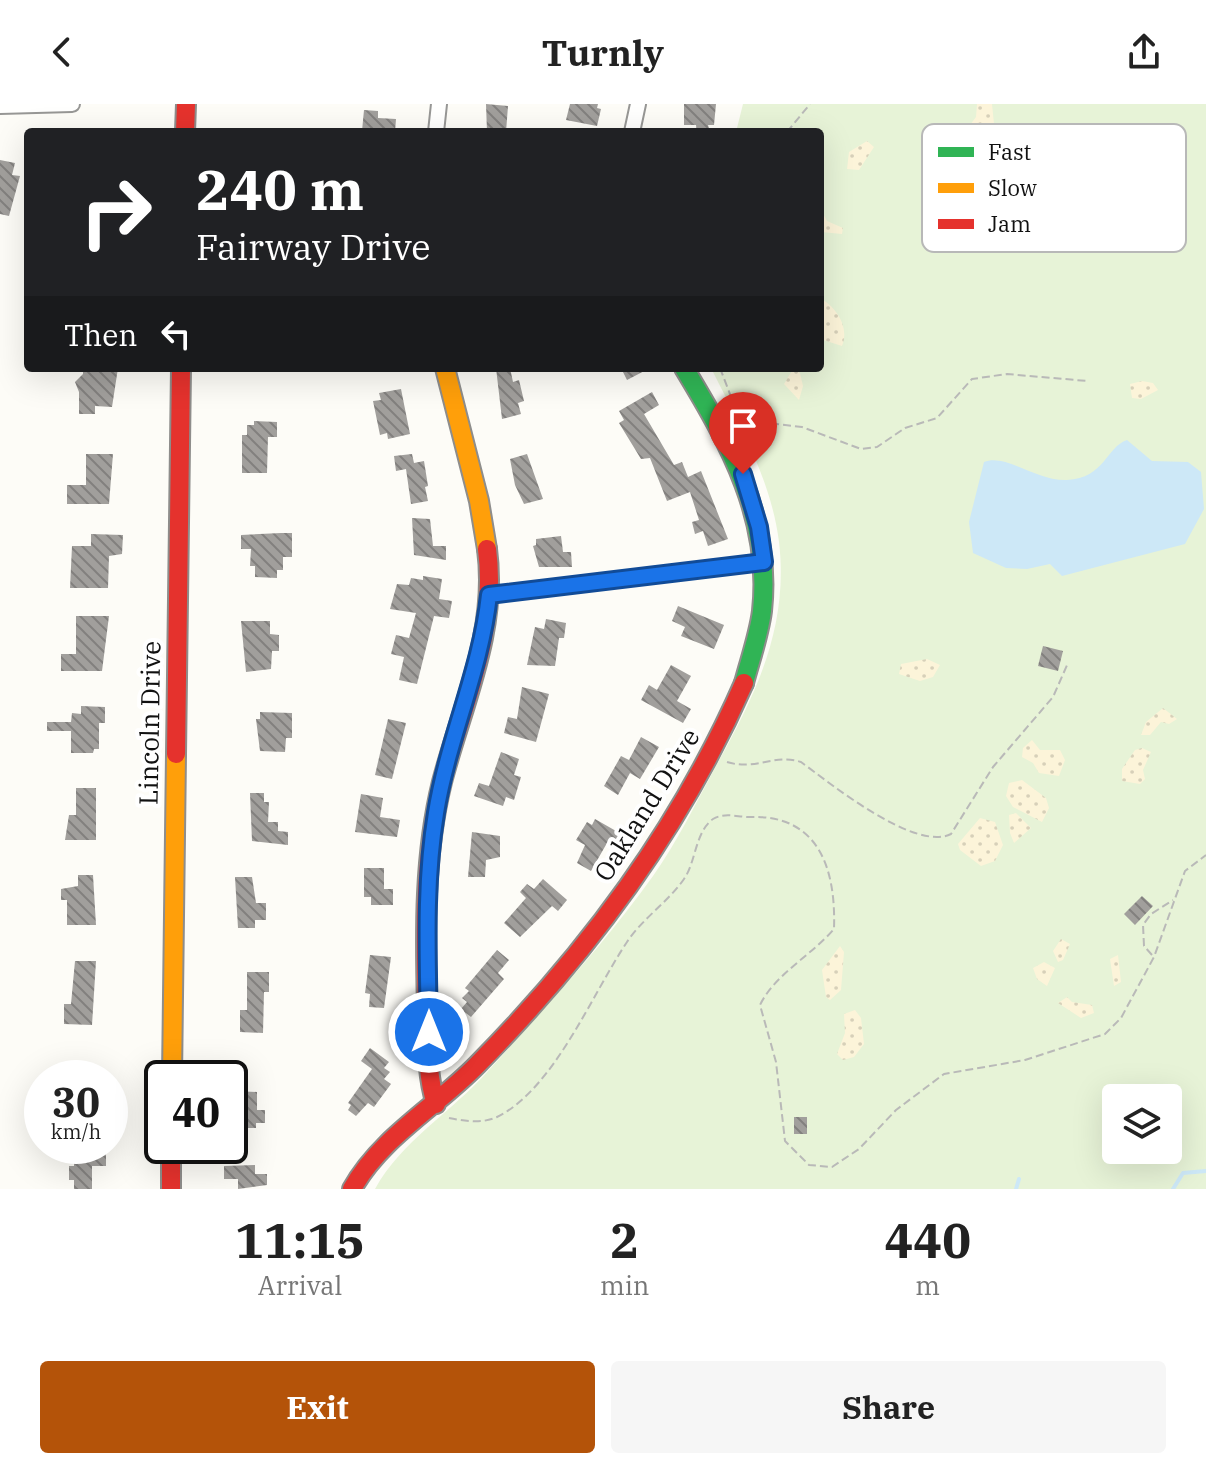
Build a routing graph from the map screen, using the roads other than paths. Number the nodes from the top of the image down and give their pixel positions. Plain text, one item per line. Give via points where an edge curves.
1 (72, 104) edge
2 (186, 104) edge
3 (439, 104) edge
4 (638, 104) edge
5 (0, 106) edge
6 (185, 128) edge
7 (436, 128) edge
8 (633, 128) edge
9 (181, 372) edge
10 (446, 372) edge
11 (686, 372) edge
12 (764, 562) junction
13 (489, 595) junction
14 (172, 1060) edge
15 (433, 1107) junction
16 (171, 1164) edge
17 (171, 1189) edge
18 (352, 1189) edge

1 - 5 street
2 - 6 street
3 - 7 street
4 - 8 street
9 - 14 street, Lincoln Drive
10 - 13 street via 480,519
11 - 12 street, Oakland Drive via 743,474
12 - 13 street
12 - 15 street, Oakland Drive via 763,609 751,670 661,842 502,1037
13 - 15 street via 476,671 441,788 431,850
15 - 18 street, Oakland Drive via 363,1168
16 - 17 street

